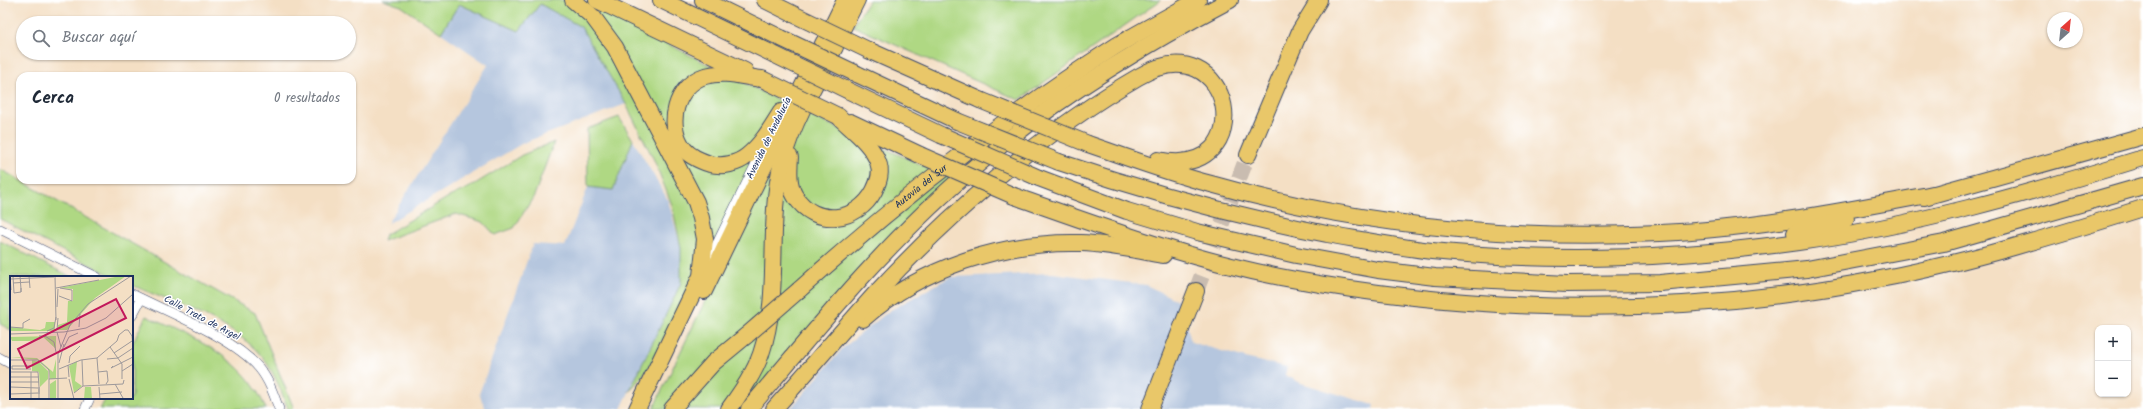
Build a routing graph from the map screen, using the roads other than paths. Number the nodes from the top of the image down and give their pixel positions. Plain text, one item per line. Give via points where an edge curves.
1 (573, 0) edge
2 (597, 0) edge
3 (661, 0) edge
4 (703, 0) edge
5 (765, 0) edge
6 (837, 0) edge
7 (844, 0) edge
8 (858, 0) edge
9 (861, 0) edge
10 (1198, 0) edge
11 (1230, 0) edge
12 (1319, 0) edge
13 (850, 16) junction
14 (829, 44) junction
15 (762, 79) junction
16 (781, 112) junction
17 (838, 116) junction
18 (2143, 136) edge
19 (1088, 144) junction
20 (1248, 155) tunnel mouth
21 (2143, 158) edge
22 (2143, 186) edge
23 (1933, 194) junction
24 (2143, 208) edge
25 (0, 229) edge
26 (1613, 257) junction
27 (1220, 262) junction
28 (95, 276) edge
29 (701, 276) junction
30 (1196, 291) tunnel mouth
31 (136, 296) edge
32 (133, 311) edge
33 (0, 358) edge
34 (819, 359) junction
35 (10, 363) edge
36 (280, 409) edge
37 (637, 409) edge
38 (647, 409) edge
39 (672, 409) edge
40 (729, 409) edge
41 (749, 409) edge
42 (774, 409) edge
43 (1150, 409) edge

1 - 29 highway via 593,17 615,47 690,188 701,218 705,239
2 - 15 highway
3 - 22 highway, bridge via 941,135 1039,178 1127,211 1197,232 1378,270 1435,277 1567,284 1660,283 1807,269 1944,243
4 - 26 highway, bridge via 957,121 1059,162 1136,188 1201,206 1373,243 1439,251 1539,257
5 - 19 highway, bridge via 980,100
6 - 16 street, Avenida de Andalucía
7 - 14 main road
8 - 13 main road
9 - 13 street
10 - 39 highway, Autovía del Sur, bridge via 1118,46 999,126 929,181 713,363
11 - 41 highway, Autovía del Sur via 1182,25 1085,84 975,166 902,236 844,297
12 - 20 highway via 1300,31
13 - 14 main road
14 - 17 highway via 819,91 794,144 789,168 790,184 795,196 802,204 822,216 854,214 871,197 879,181 878,162 871,147
14 - 38 highway
14 - 40 highway via 782,161 776,196 770,320 760,355 750,377
15 - 16 highway via 730,73 704,77 694,82 686,89 676,107 674,116 678,140 684,150 699,160 717,166 732,164 746,156 761,142
15 - 17 highway, bridge
16 - 29 street, Avenida de Andalucía
17 - 27 highway, bridge via 1014,196 1116,232
18 - 23 highway
19 - 23 highway via 1212,184 1304,207 1406,223 1489,232 1660,233 1723,228 1792,220
19 - 34 highway via 1173,164 1192,160 1208,152 1220,138 1225,123 1224,105 1217,86 1201,72 1186,66 1156,68 1132,80 1075,117 973,197 876,294
21 - 26 highway via 1924,219 1800,242 1709,253
23 - 26 highway via 1799,233
24 - 27 highway via 1945,265 1879,279 1744,299 1661,306 1524,306 1436,299 1290,279
25 - 28 street
27 - 34 highway via 1182,259 1082,243 1039,244 1000,250 922,278 872,311
29 - 37 highway
30 - 43 highway
31 - 32 street
31 - 36 street, Calle Trato de Argel via 245,354 264,376
33 - 35 street
34 - 42 highway

